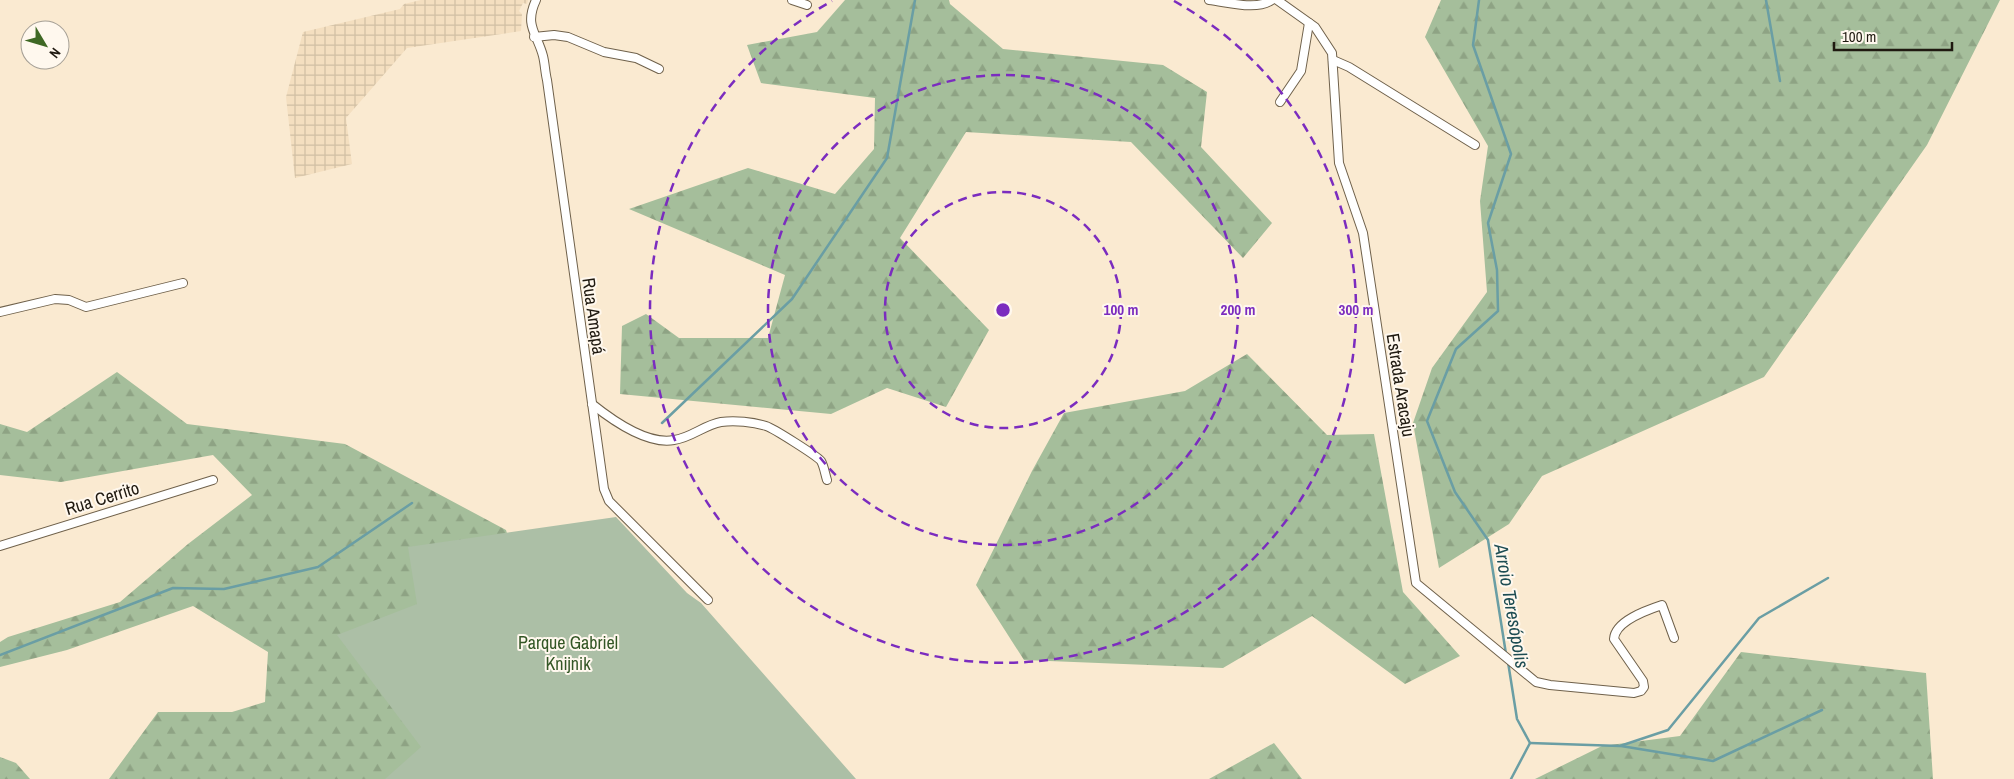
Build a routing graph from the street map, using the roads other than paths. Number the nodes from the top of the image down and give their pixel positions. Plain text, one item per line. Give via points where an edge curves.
1 (536, 0) edge
2 (792, 0) edge
3 (1209, 0) edge
4 (1272, 0) edge
5 (1277, 0) edge
6 (807, 6) dead end
7 (1309, 23) junction
8 (534, 37) junction
9 (1333, 60) junction
10 (660, 70) dead end
11 (1280, 102) dead end
12 (1475, 145) dead end
13 (182, 283) dead end
14 (0, 312) edge
15 (592, 404) junction
16 (213, 480) dead end
17 (827, 480) dead end
18 (0, 546) edge
19 (708, 600) dead end
20 (1674, 638) dead end

1 - 8 street, Rua Amapá via 530,25
2 - 6 street
3 - 4 street via 1253,6
5 - 7 street, Estrada Aracaju
7 - 9 street, Estrada Aracaju via 1316,27
7 - 11 street via 1301,71
8 - 10 street via 568,36 604,52 636,58
8 - 15 street, Rua Amapá via 547,80
9 - 12 street
9 - 20 street, Estrada Aracaju via 1340,163 1363,233 1416,584 1536,682 1550,685 1641,691 1643,681 1614,639 1614,633 1640,613 1662,605
13 - 14 street via 86,307 69,300 55,300
15 - 17 street via 611,419 658,440 674,440 720,422 742,421 768,426 822,462
15 - 19 street, Rua Amapá via 604,489 609,501
16 - 18 street, Rua Cerrito

